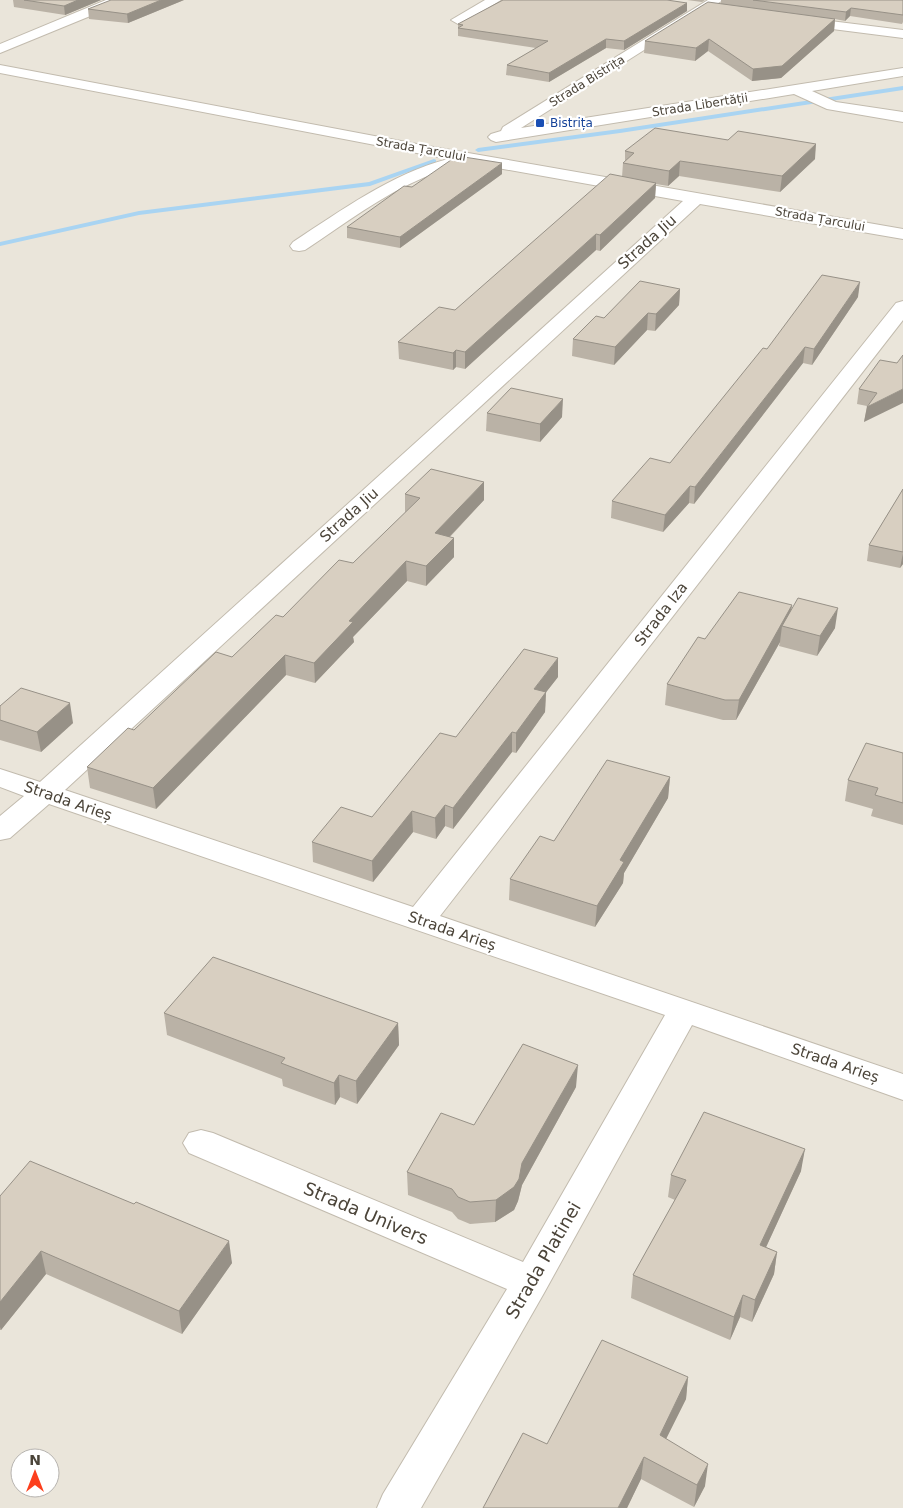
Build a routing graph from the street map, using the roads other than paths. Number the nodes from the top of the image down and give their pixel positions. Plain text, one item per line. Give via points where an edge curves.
1 (117, 0) edge
2 (495, 0) edge
3 (684, 6) edge
4 (720, 6) edge
5 (704, 9) junction
6 (458, 20) dead end
7 (789, 20) edge
8 (903, 34) edge
9 (0, 49) edge
10 (0, 69) edge
11 (903, 72) edge
12 (796, 89) junction
13 (903, 117) edge
14 (496, 137) junction
15 (478, 140) dead end
16 (459, 143) dead end
17 (422, 150) junction
18 (473, 158) junction
19 (696, 198) junction
20 (903, 234) edge
21 (299, 246) dead end
22 (903, 307) edge
23 (0, 778) edge
24 (45, 793) junction
25 (0, 831) edge
26 (420, 920) junction
27 (684, 1010) junction
28 (903, 1086) edge
29 (200, 1143) dead end
30 (531, 1282) junction
31 (398, 1508) edge

1 - 9 street
2 - 6 street
3 - 5 street
4 - 5 street, Strada Bistrița
5 - 14 street, Strada Bistrița
7 - 8 street
10 - 17 street, Strada Țarcului
11 - 12 street, Strada Libertății
12 - 13 street via 832,106
12 - 14 street, Strada Libertății
14 - 15 street, Strada Bistrița
16 - 17 street
17 - 18 street, Strada Țarcului
18 - 19 street, Strada Țarcului
18 - 21 street via 444,164 399,182
19 - 20 street, Strada Țarcului
19 - 24 street, Strada Jiu
22 - 26 street, Strada Iza
23 - 24 street, Strada Arieș
24 - 25 street, Strada Jiu
24 - 26 street, Strada Arieș
26 - 27 street, Strada Arieș
27 - 28 street, Strada Arieș
27 - 30 street, Strada Platinei
29 - 30 street, Strada Univers
30 - 31 street, Strada Platinei

